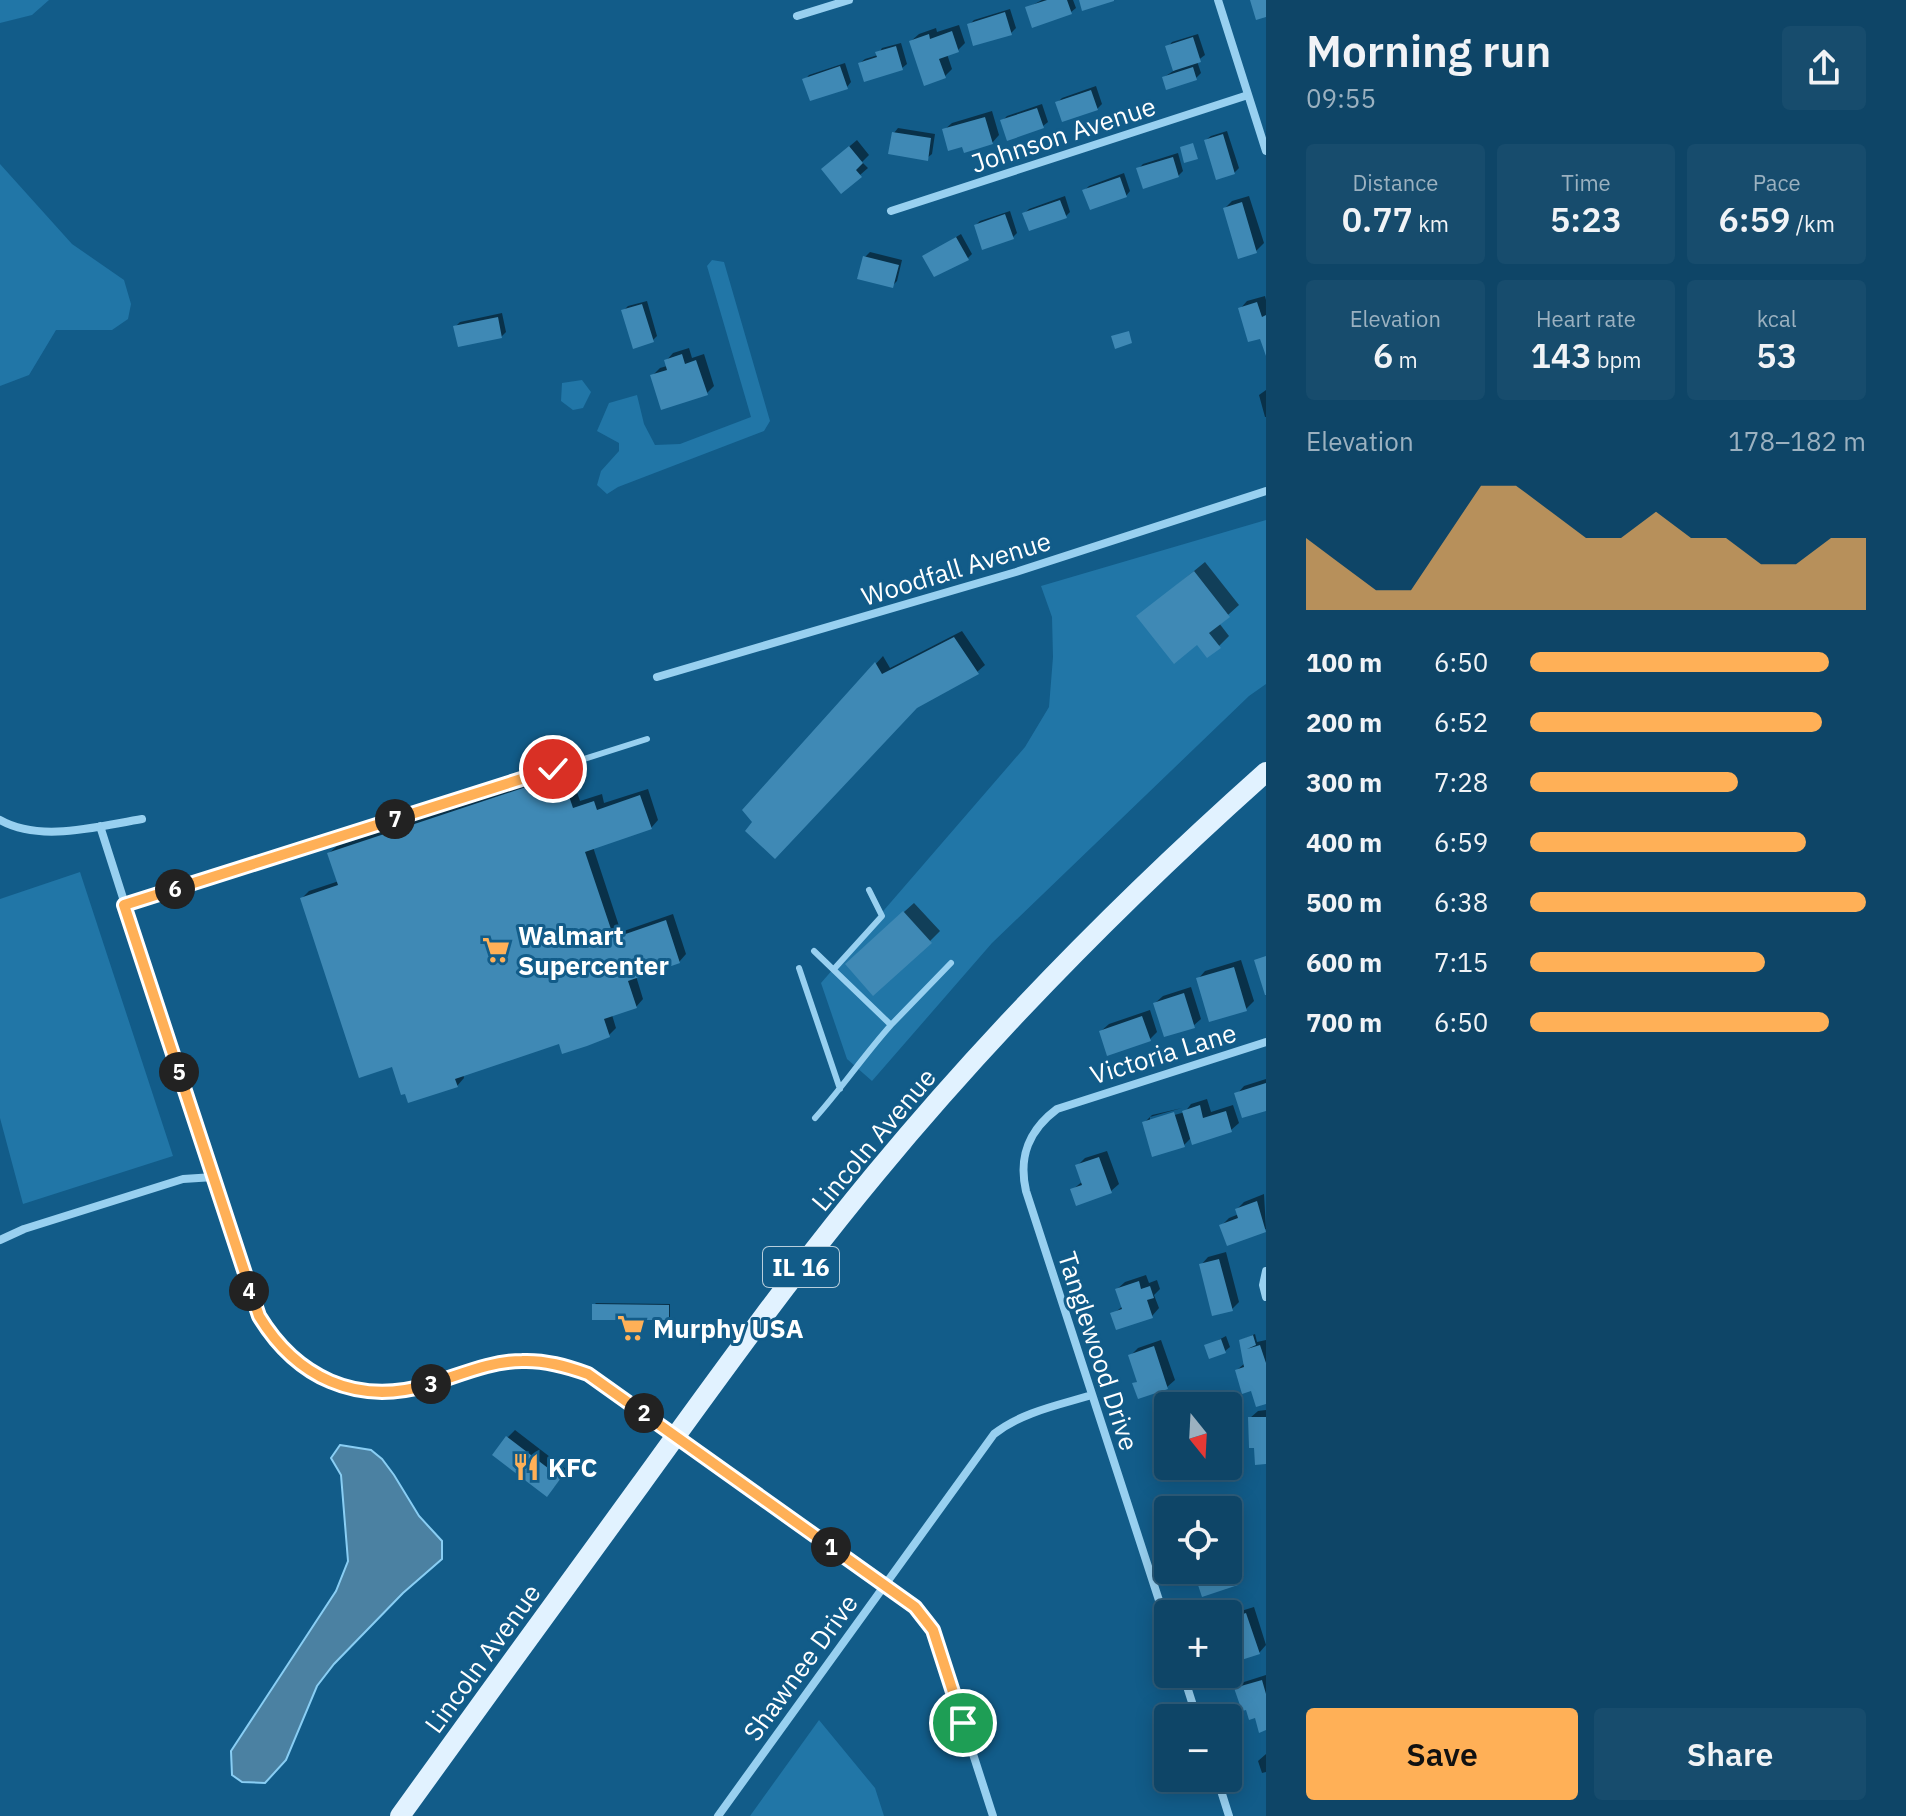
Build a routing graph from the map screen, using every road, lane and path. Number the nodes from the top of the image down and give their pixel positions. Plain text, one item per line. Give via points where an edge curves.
1 (849, 0) edge
2 (1218, 0) edge
3 (797, 16) dead end
4 (1248, 95) junction
5 (1265, 145) edge
6 (891, 211) dead end
7 (1266, 491) edge
8 (657, 677) dead end
9 (647, 739) dead end
10 (1266, 772) edge
11 (142, 819) dead end
12 (0, 820) edge
13 (100, 826) junction
14 (869, 890) dead end
15 (124, 905) junction
16 (814, 951) dead end
17 (951, 963) dead end
18 (799, 968) dead end
19 (834, 969) junction
20 (891, 1025) junction
21 (1266, 1042) edge
22 (840, 1089) junction
23 (1072, 1102) joint
24 (815, 1118) dead end
25 (214, 1177) junction
26 (0, 1240) edge
27 (1266, 1271) edge
28 (1266, 1297) edge
29 (1092, 1395) junction
30 (676, 1435) junction
31 (883, 1586) junction
32 (1159, 1600) edge
33 (1221, 1792) edge
34 (400, 1816) edge
35 (718, 1816) edge
36 (993, 1816) edge
37 (1229, 1816) edge

1 - 3 street
2 - 4 street
4 - 5 street
4 - 6 street, Johnson Avenue
7 - 8 street, Woodfall Avenue via 1016,572
9 - 15 lane
10 - 30 main road, Lincoln Avenue / IL 16 via 1120,907 954,1082 807,1259
11 - 13 street
12 - 13 street via 31,831
13 - 15 street
14 - 19 lane via 882,916
15 - 25 street
16 - 19 lane
17 - 20 lane
18 - 22 lane
19 - 20 lane
20 - 22 lane
21 - 23 street, Victoria Lane
22 - 24 lane
23 - 29 street, Tanglewood Drive via 1033,1132 1023,1177
25 - 26 street via 183,1179
25 - 30 street via 259,1316 286,1353 319,1377 387,1393 498,1364 541,1361 588,1374
27 - 28 street
29 - 31 street, Shawnee Drive via 1023,1416 994,1434
29 - 32 street, Tanglewood Drive
30 - 31 street
30 - 34 main road, Lincoln Avenue / IL 16
31 - 35 street, Shawnee Drive
31 - 36 street via 915,1607 933,1630
33 - 37 street

